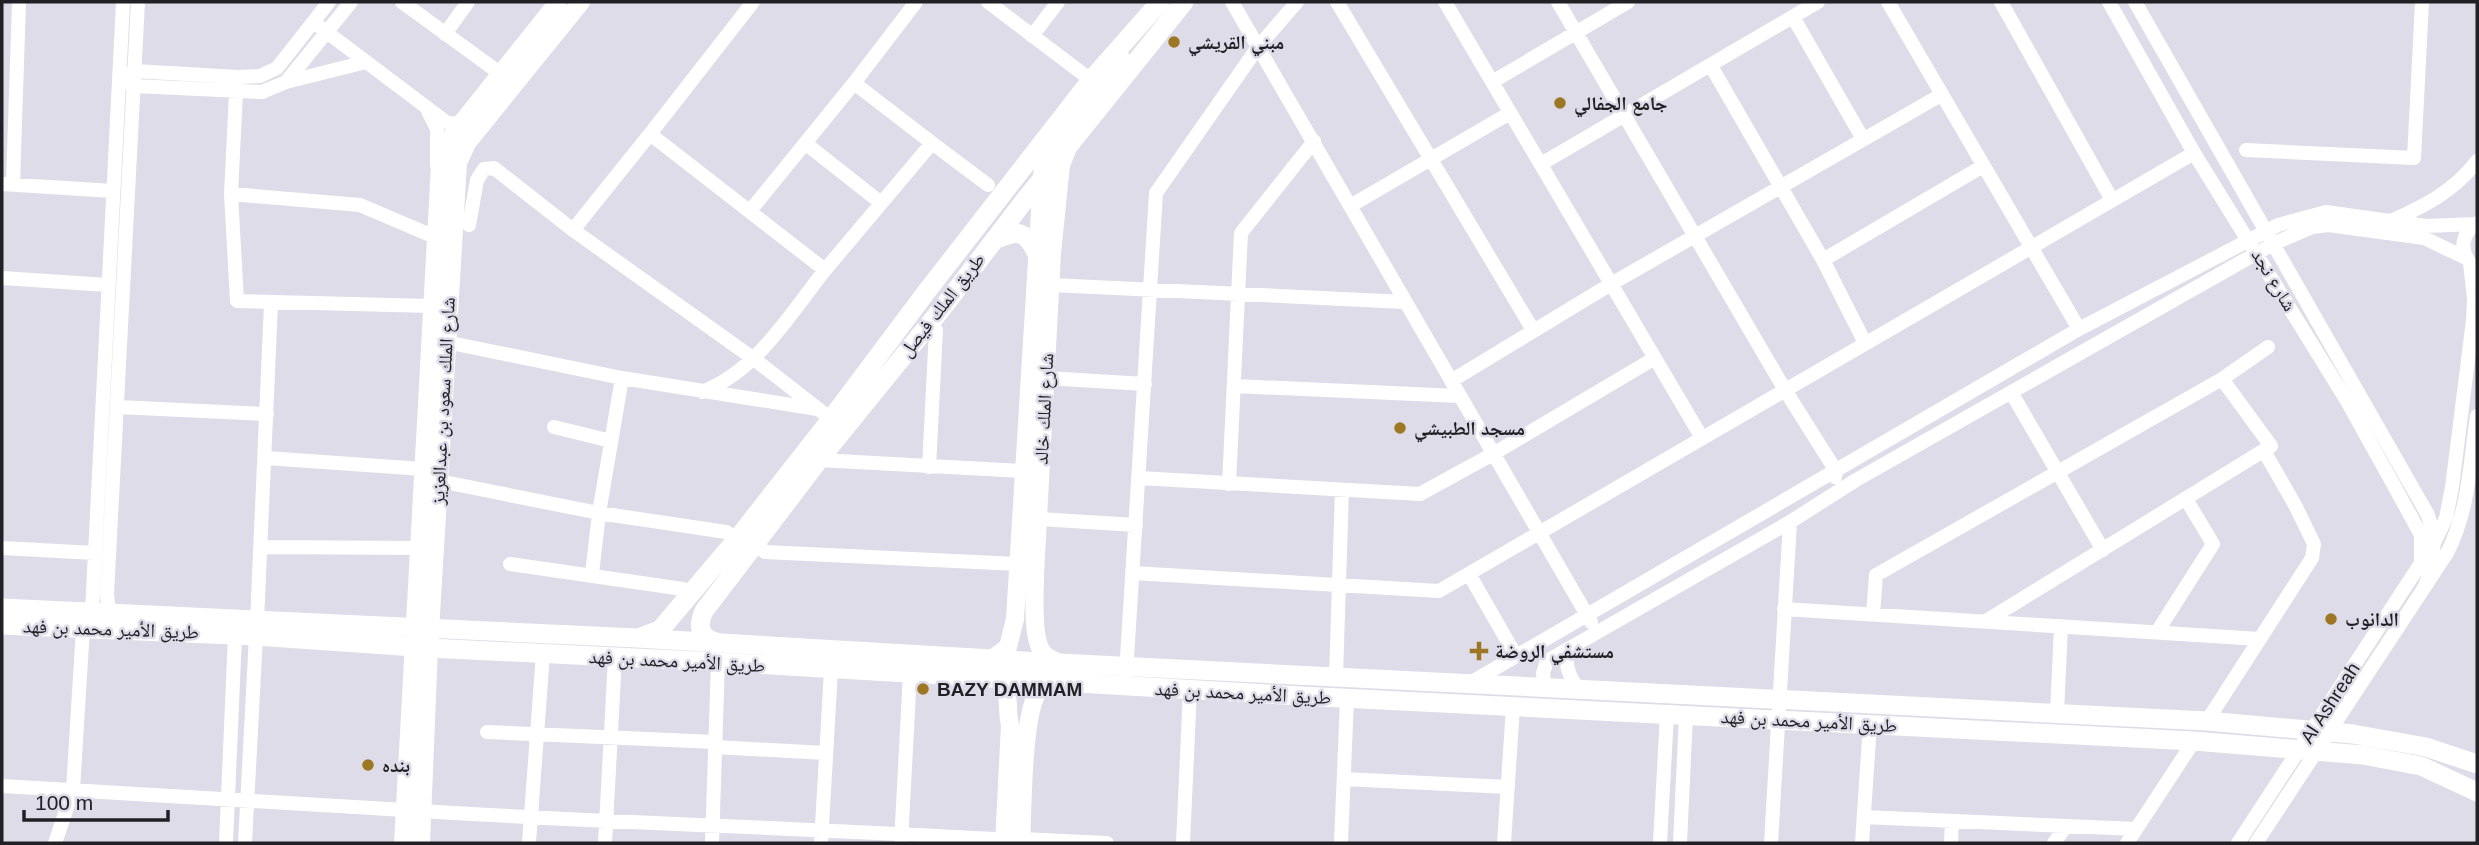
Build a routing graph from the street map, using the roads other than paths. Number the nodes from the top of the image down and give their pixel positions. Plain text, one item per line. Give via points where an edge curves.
1 (19, 2) edge
2 (123, 2) edge
3 (138, 2) edge
4 (329, 2) edge
5 (351, 2) edge
6 (402, 2) edge
7 (468, 2) edge
8 (754, 2) edge
9 (916, 2) edge
10 (988, 2) edge
11 (1058, 2) edge
12 (1160, 2) edge
13 (1184, 2) edge
14 (1232, 2) edge
15 (1297, 2) edge
16 (1337, 2) edge
17 (1445, 2) edge
18 (1558, 2) edge
19 (1628, 2) edge
20 (1818, 2) edge
21 (1888, 2) edge
22 (2001, 2) edge
23 (2109, 2) edge
24 (2135, 2) edge
25 (2422, 2) edge
26 (570, 5) edge
27 (1793, 17) junction
28 (1145, 21) junction
29 (313, 22) junction
30 (327, 32) junction
31 (1576, 33) junction
32 (445, 34) junction
33 (1032, 36) junction
34 (1258, 47) junction
35 (366, 62) junction
36 (1712, 66) junction
37 (501, 74) junction
38 (119, 78) junction
39 (135, 78) junction
40 (1091, 80) junction
41 (286, 82) junction
42 (1492, 82) junction
43 (854, 83) junction
44 (236, 92) junction
45 (1941, 95) junction
46 (427, 110) junction
47 (1510, 113) junction
48 (1623, 114) junction
49 (465, 119) junction
50 (650, 134) junction
51 (1863, 139) junction
52 (1314, 141) junction
53 (805, 143) junction
54 (932, 143) junction
55 (1068, 146) junction
56 (2246, 150) dead end
57 (2194, 153) junction
58 (1432, 160) junction
59 (2477, 162) edge
60 (1541, 164) junction
61 (1983, 166) junction
62 (437, 179) junction
63 (1041, 180) junction
64 (7, 184) edge
65 (988, 185) dead end
66 (1780, 186) junction
67 (113, 191) junction
68 (231, 194) junction
69 (2112, 200) junction
70 (881, 203) junction
71 (1350, 206) junction
72 (1030, 208) junction
73 (750, 211) junction
74 (2391, 221) junction
75 (2476, 224) edge
76 (468, 225) dead end
77 (573, 230) junction
78 (435, 237) junction
79 (1694, 237) junction
80 (2269, 237) junction
81 (994, 240) junction
82 (2249, 240) junction
83 (2031, 247) junction
84 (1036, 252) junction
85 (2258, 253) junction
86 (1823, 260) junction
87 (2471, 263) edge
88 (825, 270) junction
89 (2, 278) edge
90 (1051, 278) junction
91 (1611, 284) junction
92 (108, 285) junction
93 (1151, 288) junction
94 (1238, 293) junction
95 (1405, 302) junction
96 (271, 304) junction
97 (431, 306) junction
98 (929, 324) junction
99 (2079, 329) junction
100 (1533, 330) junction
101 (446, 342) junction
102 (1865, 343) junction
103 (2268, 346) dead end
104 (1655, 358) junction
105 (754, 359) junction
106 (876, 362) junction
107 (429, 364) junction
108 (622, 378) junction
109 (1046, 378) junction
110 (2222, 379) junction
111 (1451, 381) junction
112 (1145, 384) junction
113 (1234, 386) junction
114 (1785, 390) junction
115 (702, 392) junction
116 (2011, 392) junction
117 (1459, 396) junction
118 (117, 407) junction
119 (267, 414) junction
120 (825, 414) junction
121 (2477, 416) edge
122 (554, 428) dead end
123 (1702, 439) junction
124 (611, 441) junction
125 (2264, 451) junction
126 (1493, 454) junction
127 (266, 458) junction
128 (819, 460) junction
129 (929, 467) junction
130 (423, 469) junction
131 (1024, 471) junction
132 (1836, 471) junction
133 (2059, 472) junction
134 (1139, 478) junction
135 (439, 481) junction
136 (1229, 484) junction
137 (2452, 487) junction
138 (1342, 490) junction
139 (2416, 494) junction
140 (1833, 495) junction
141 (2186, 499) junction
142 (599, 513) junction
143 (1039, 519) junction
144 (1790, 522) junction
145 (1136, 525) junction
146 (1539, 534) junction
147 (745, 541) junction
148 (2434, 543) junction
149 (261, 547) junction
150 (2, 548) edge
151 (419, 548) junction
152 (2103, 550) junction
153 (95, 553) junction
154 (2421, 563) junction
155 (510, 564) dead end
156 (1019, 564) junction
157 (1133, 573) junction
158 (592, 574) junction
159 (1469, 574) junction
160 (1339, 585) junction
161 (2425, 586) junction
162 (686, 593) junction
163 (2, 608) edge
164 (1784, 609) junction
165 (704, 611) junction
166 (1873, 614) junction
167 (1586, 616) junction
168 (95, 618) junction
169 (1015, 619) junction
170 (1986, 621) junction
171 (1035, 622) junction
172 (2, 625) edge
173 (2061, 626) junction
174 (256, 628) junction
175 (1597, 632) junction
176 (2157, 632) junction
177 (235, 635) junction
178 (422, 638) junction
179 (637, 638) junction
180 (2260, 639) junction
181 (1566, 650) junction
182 (542, 653) junction
183 (721, 653) junction
184 (1516, 656) junction
185 (615, 658) junction
186 (1126, 665) junction
187 (992, 669) junction
188 (831, 670) junction
189 (1057, 672) junction
190 (910, 673) junction
191 (1336, 676) junction
192 (1470, 683) junction
193 (1125, 686) junction
194 (1544, 686) junction
195 (1578, 688) junction
196 (1190, 690) junction
197 (1780, 698) junction
198 (1348, 699) junction
199 (1513, 707) junction
200 (2057, 713) junction
201 (1676, 714) junction
202 (1779, 719) junction
203 (2207, 721) junction
204 (1870, 724) junction
205 (1010, 725) junction
206 (1028, 725) junction
207 (2322, 731) junction
208 (487, 732) dead end
209 (537, 734) junction
210 (610, 737) junction
211 (2194, 741) junction
212 (715, 744) junction
213 (2309, 750) junction
214 (826, 753) junction
215 (2477, 764) edge
216 (1344, 779) junction
217 (2, 786) edge
218 (1508, 787) junction
219 (73, 790) junction
220 (2477, 792) edge
221 (228, 800) junction
222 (248, 800) junction
223 (413, 811) junction
224 (1864, 817) junction
225 (531, 818) junction
226 (606, 821) junction
227 (1952, 821) junction
228 (713, 825) junction
229 (2066, 826) junction
230 (2136, 829) junction
231 (822, 837) edge
232 (901, 838) edge
233 (1015, 842) edge
234 (55, 843) edge
235 (226, 843) edge
236 (246, 843) edge
237 (403, 843) edge
238 (421, 843) edge
239 (530, 843) edge
240 (605, 843) edge
241 (712, 843) edge
242 (999, 843) edge
243 (1107, 843) edge
244 (1183, 843) edge
245 (1341, 843) edge
246 (1504, 843) edge
247 (1660, 843) edge
248 (1680, 843) edge
249 (1771, 843) edge
250 (1862, 843) edge
251 (1951, 843) edge
252 (2054, 843) edge
253 (2127, 843) edge
254 (2238, 843) edge
255 (2256, 843) edge

1 - 64 street
2 - 38 street
3 - 39 street
4 - 29 street
5 - 30 street
6 - 32 street
7 - 32 street
8 - 50 street
9 - 43 street
10 - 33 street
11 - 33 street
12 - 28 highway, طريق الملك فيصل
13 - 55 highway, طريق الملك فيصل
14 - 34 street
15 - 34 street
16 - 58 street
17 - 42 street
18 - 31 street
19 - 31 street
20 - 27 street
21 - 45 street
22 - 69 street
23 - 57 street, شارع نجد
24 - 80 street, شارع نجد
25 - 56 street via 2414,158
26 - 37 main road, شارع الملك سعود بن عبدالعزيز
26 - 101 main road, شارع الملك سعود بن عبدالعزيز via 467,143 458,163
27 - 36 street
27 - 51 street
28 - 40 highway, طريق الملك فيصل
28 - 63 main road via 1050,150
29 - 30 street
29 - 39 street via 277,68 260,76
30 - 35 street
30 - 41 street
31 - 42 street
31 - 48 street
32 - 37 street
33 - 40 street
34 - 52 street
34 - 93 street via 1156,193
35 - 41 street
35 - 46 street
36 - 48 street
36 - 66 street
37 - 49 main road, شارع الملك سعود بن عبدالعزيز
38 - 39 street
38 - 67 street
39 - 44 street
39 - 118 street
40 - 106 highway, طريق الملك فيصل
41 - 44 street via 262,92
42 - 47 street
43 - 53 street
43 - 54 street
44 - 68 street
45 - 51 street
45 - 61 street
46 - 49 street via 451,123
46 - 62 street via 437,129
47 - 58 street
47 - 60 street
48 - 60 street
48 - 79 street
49 - 62 main road, شارع الملك سعود بن عبدالعزيز via 447,144
50 - 73 street
50 - 77 street
51 - 66 street
52 - 71 street
52 - 94 street via 1241,233
53 - 70 street
53 - 73 street
54 - 65 street
54 - 70 street
55 - 63 highway, طريق الملك فيصل
55 - 90 main road, شارع الملك خالد via 1060,175
57 - 69 street
57 - 82 street, شارع نجد
58 - 71 street
58 - 100 street
59 - 74 street via 2446,193
60 - 91 street
61 - 83 street
61 - 86 street
62 - 78 main road, شارع الملك سعود بن عبدالعزيز
63 - 72 highway, طريق الملك فيصل
64 - 67 street
66 - 79 street
66 - 86 street
67 - 92 street
68 - 78 street via 360,205
68 - 96 street via 237,302
69 - 83 street
70 - 88 street
71 - 95 street
72 - 81 highway, طريق الملك فيصل
72 - 84 main road, شارع الملك خالد
72 - 90 main road via 1047,217
72 - 106 highway via 1011,204 1002,210
73 - 88 street
74 - 75 street via 2426,226
74 - 80 street via 2326,212 2278,225
75 - 87 street via 2465,235 2463,250
76 - 77 street via 477,180 484,169 494,168
77 - 105 street
78 - 97 main road, شارع الملك سعود بن عبدالعزيز
79 - 91 street
79 - 114 street
80 - 82 street
80 - 85 street
80 - 87 street via 2328,225 2424,238
80 - 139 street, شارع نجد
81 - 84 highway via 1020,233
81 - 98 highway, طريق الملك فيصل
82 - 85 street, شارع نجد
82 - 99 street
83 - 99 street
83 - 102 street
84 - 131 main road, شارع الملك خالد
85 - 116 street
85 - 154 street, شارع نجد via 2416,525 2423,545
86 - 102 street
87 - 137 street via 2473,320
88 - 105 street
89 - 92 street
90 - 93 street
90 - 109 main road, شارع الملك خالد
91 - 100 street
91 - 104 street
92 - 153 street
93 - 94 street
93 - 112 street
94 - 95 street
94 - 113 street
95 - 111 street
96 - 97 street
96 - 119 street
97 - 107 main road, شارع الملك سعود بن عبدالعزيز
98 - 128 highway, طريق الملك فيصل
98 - 129 street via 936,330
99 - 132 street
100 - 111 street
101 - 108 street
101 - 135 main road, شارع الملك سعود بن عبدالعزيز
102 - 114 street
103 - 110 street
104 - 123 street
104 - 126 street
105 - 115 street via 728,380
105 - 120 street
106 - 120 highway, طريق الملك فيصل
107 - 130 main road, شارع الملك سعود بن عبدالعزيز
107 - 135 main road via 434,414 430,472 432,479
108 - 115 street
108 - 124 street
109 - 112 street
109 - 143 main road, شارع الملك خالد
110 - 125 street via 2271,446
110 - 133 street
111 - 117 street
112 - 134 street
113 - 117 street
113 - 136 street
114 - 123 street
114 - 132 street
115 - 120 street
116 - 133 street
116 - 140 street
117 - 126 street
118 - 119 street
118 - 168 street via 107,594
119 - 127 street
120 - 147 highway, طريق الملك فيصل
121 - 161 street via 2457,534
122 - 124 street
123 - 146 street
124 - 142 street
125 - 141 street
125 - 180 street via 2314,544 2312,558
126 - 138 street via 1420,494
126 - 146 street
127 - 130 street
127 - 149 street
128 - 129 street
128 - 147 highway, طريق الملك فيصل
129 - 131 street
130 - 151 main road, شارع الملك سعود بن عبدالعزيز
131 - 156 main road, شارع الملك خالد
132 - 140 street
132 - 167 street
133 - 152 street
133 - 166 street via 1876,575
134 - 136 street
134 - 145 street
135 - 142 street
135 - 178 main road, شارع الملك سعود بن عبدالعزيز
136 - 138 street
137 - 139 street via 2438,503 2428,503
137 - 148 street via 2446,518
138 - 160 street
139 - 148 street, شارع نجد via 2428,515
140 - 144 street
141 - 152 street
141 - 176 street via 2213,544
142 - 147 street via 726,532
142 - 158 street
143 - 145 street
143 - 171 main road, شارع الملك خالد
144 - 164 street
144 - 175 street
145 - 157 street
146 - 159 street
146 - 167 street
147 - 156 street via 765,552
147 - 162 highway, طريق الملك فيصل
147 - 165 highway, طريق الملك فيصل
148 - 154 street, Al Ashreah
148 - 161 street
149 - 151 street
149 - 174 street
150 - 153 street
151 - 178 main road, شارع الملك سعود بن عبدالعزيز
152 - 170 street
153 - 168 street
154 - 207 street, Al Ashreah
155 - 158 street
156 - 169 main road, شارع الملك خالد
157 - 160 street
157 - 186 street
158 - 162 street
159 - 160 street via 1439,591
159 - 184 street
160 - 191 street
161 - 207 street
162 - 165 highway via 691,612
162 - 179 highway, طريق الملك فيصل via 660,629
163 - 168 highway, طريق الأمير محمد بن فهد
164 - 166 street
164 - 197 street
165 - 183 highway via 699,625 702,635
166 - 170 street
167 - 175 street
167 - 184 street
168 - 172 highway, طريق الأمير محمد بن فهد
168 - 174 highway, طريق الأمير محمد بن فهد
168 - 177 highway, طريق الأمير محمد بن فهد
168 - 219 street
169 - 171 main road via 1017,631 1024,635 1033,631
169 - 187 main road, شارع الملك خالد via 1008,647
170 - 173 street
171 - 189 main road, شارع الملك خالد via 1041,650
173 - 176 street
173 - 200 street
174 - 177 highway, طريق الأمير محمد بن فهد
174 - 178 highway, طريق الأمير محمد بن فهد
174 - 222 street
175 - 181 street
176 - 180 street
177 - 221 street
178 - 179 highway, طريق الأمير محمد بن فهد
178 - 182 highway, طريق الأمير محمد بن فهد
178 - 223 main road, شارع الملك سعود بن عبدالعزيز
179 - 183 highway, طريق الأمير محمد بن فهد
180 - 203 street
181 - 194 street via 1547,661
181 - 195 street via 1566,666
182 - 185 highway, طريق الأمير محمد بن فهد
182 - 209 street
183 - 185 highway, طريق الأمير محمد بن فهد
183 - 187 highway, طريق الأمير محمد بن فهد
183 - 188 highway, طريق الأمير محمد بن فهد
183 - 212 street
184 - 192 street
185 - 210 street
186 - 189 highway, طريق الأمير محمد بن فهد
186 - 191 highway, طريق الأمير محمد بن فهد
186 - 193 street
187 - 189 highway, طريق الأمير محمد بن فهد
187 - 190 highway, طريق الأمير محمد بن فهد
187 - 205 main road via 1007,690
188 - 190 highway, طريق الأمير محمد بن فهد
188 - 214 street
189 - 193 highway, طريق الأمير محمد بن فهد
189 - 206 main road via 1039,689
190 - 232 street
191 - 192 highway, طريق الأمير محمد بن فهد
192 - 194 highway, طريق الأمير محمد بن فهد
193 - 196 highway, طريق الأمير محمد بن فهد
194 - 195 highway, طريق الأمير محمد بن فهد
195 - 197 highway, طريق الأمير محمد بن فهد
196 - 198 highway, طريق الأمير محمد بن فهد
196 - 244 street
197 - 200 highway, طريق الأمير محمد بن فهد
197 - 202 street
198 - 199 highway, طريق الأمير محمد بن فهد
198 - 216 street
199 - 201 highway, طريق الأمير محمد بن فهد
199 - 218 street
200 - 203 highway, طريق الأمير محمد بن فهد
201 - 202 highway, طريق الأمير محمد بن فهد
201 - 247 street
201 - 248 street
202 - 204 highway, طريق الأمير محمد بن فهد
202 - 249 street
203 - 207 highway, طريق الأمير محمد بن فهد
204 - 211 highway, طريق الأمير محمد بن فهد
204 - 224 street
205 - 206 main road via 1012,711 1021,707 1027,712
205 - 233 main road
206 - 233 main road
207 - 213 street, Al Ashreah
207 - 215 highway, طريق الأمير محمد بن فهد via 2426,747
208 - 209 street
209 - 210 street
209 - 225 street
210 - 212 street
210 - 226 street
211 - 213 highway, طريق الأمير محمد بن فهد
211 - 230 street
212 - 214 street
212 - 228 street
213 - 220 highway, طريق الأمير محمد بن فهد via 2421,766
213 - 254 street, Al Ashreah
213 - 255 street
214 - 231 street
216 - 218 street
216 - 245 street
217 - 219 street
218 - 246 street
219 - 221 street
219 - 234 street
221 - 222 street
221 - 235 street
222 - 223 street
222 - 236 street
223 - 225 street
223 - 237 main road, شارع الملك سعود بن عبدالعزيز
223 - 238 main road, شارع الملك سعود بن عبدالعزيز
224 - 227 street
224 - 250 street
225 - 226 street
225 - 239 street
226 - 228 street
226 - 240 street
227 - 229 street
227 - 251 street
228 - 231 street
228 - 241 street
229 - 230 street
229 - 252 street
230 - 253 street
231 - 232 street
232 - 242 street via 994,839
233 - 243 street

